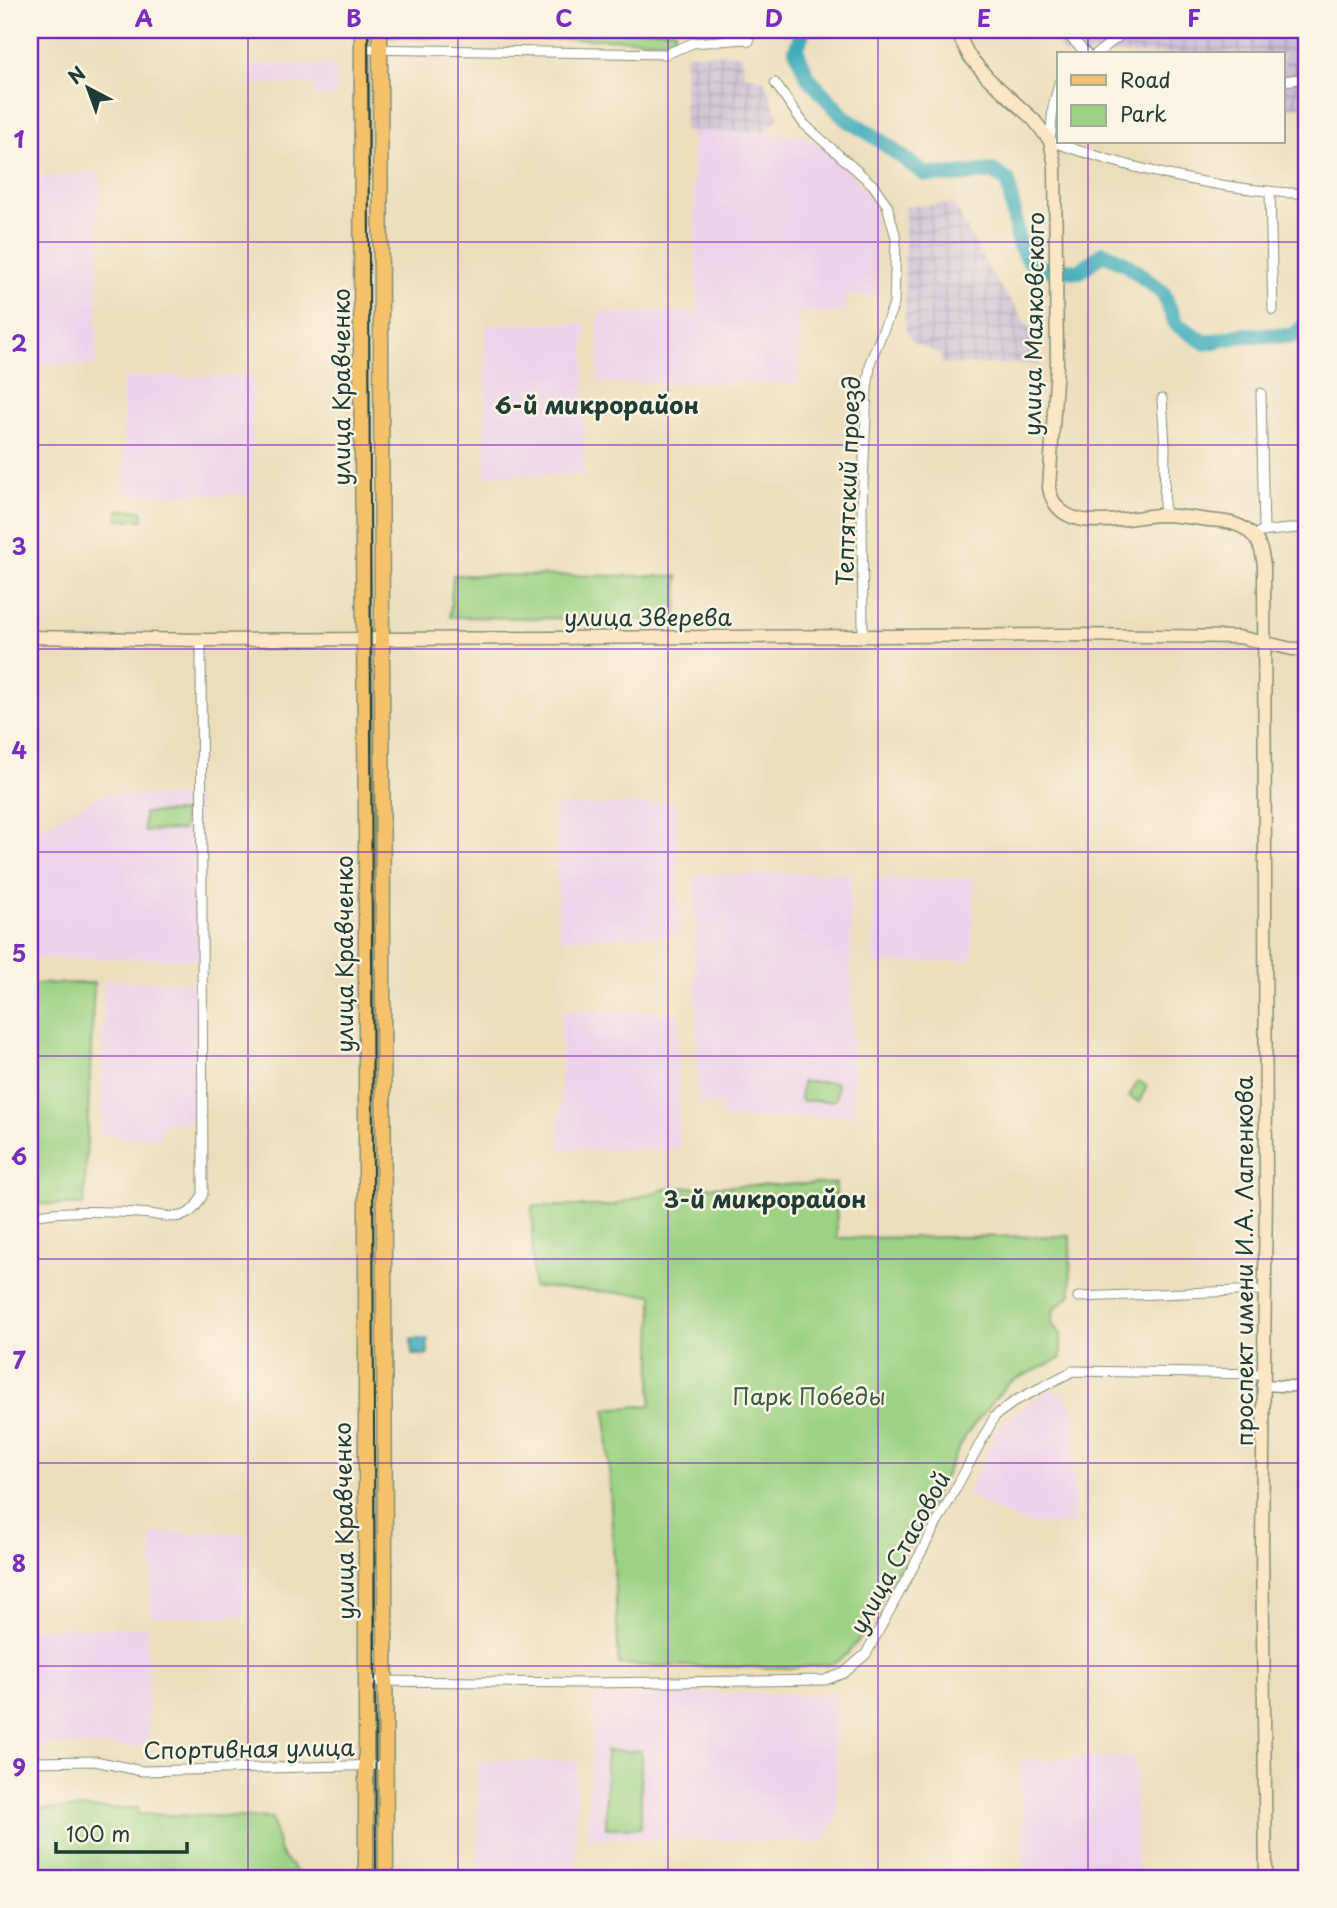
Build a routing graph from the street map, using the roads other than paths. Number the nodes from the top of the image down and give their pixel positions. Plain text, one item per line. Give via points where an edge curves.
1 (362, 30) edge
2 (380, 30) edge
3 (956, 30) edge
4 (1059, 30) edge
5 (1127, 30) edge
6 (749, 41) dead end
7 (362, 49) junction
8 (380, 49) junction
9 (1085, 52) edge
10 (1099, 52) edge
11 (1307, 78) edge
12 (1284, 81) edge
13 (775, 83) dead end
14 (1057, 91) edge
15 (1050, 141) junction
16 (1057, 144) edge
17 (1058, 144) edge
18 (1270, 192) junction
19 (1307, 194) edge
20 (381, 249) junction
21 (361, 250) junction
22 (381, 305) junction
23 (362, 307) junction
24 (1273, 310) dead end
25 (1261, 393) dead end
26 (1162, 399) dead end
27 (1164, 515) junction
28 (1307, 527) edge
29 (1258, 532) junction
30 (364, 548) junction
31 (383, 548) junction
32 (863, 636) junction
33 (30, 637) edge
34 (364, 639) junction
35 (384, 639) junction
36 (201, 640) junction
37 (1266, 643) junction
38 (1307, 649) edge
39 (365, 753) junction
40 (383, 753) junction
41 (366, 824) junction
42 (384, 824) junction
43 (366, 866) junction
44 (384, 866) junction
45 (366, 927) junction
46 (384, 927) junction
47 (385, 990) junction
48 (366, 991) junction
49 (365, 1052) junction
50 (385, 1052) junction
51 (365, 1112) junction
52 (385, 1112) junction
53 (30, 1216) edge
54 (1264, 1290) junction
55 (1078, 1297) dead end
56 (1262, 1380) junction
57 (1307, 1387) edge
58 (366, 1473) junction
59 (386, 1473) junction
60 (367, 1681) junction
61 (386, 1682) junction
62 (30, 1762) edge
63 (367, 1765) junction
64 (387, 1765) junction
65 (386, 1819) junction
66 (366, 1820) junction
67 (366, 1878) edge
68 (386, 1878) edge
69 (1266, 1878) edge

1 - 7 main road, улица Кравченко
2 - 8 main road, улица Кравченко
3 - 15 main road via 969,56
4 - 9 street
5 - 10 street
6 - 8 street via 693,43 666,54
7 - 8 street
7 - 21 main road, улица Кравченко
8 - 20 main road, улица Кравченко
11 - 12 street
13 - 32 street, Тептятский проезд via 804,124 873,185 887,205 896,238 894,304 871,360 867,388
14 - 15 street
15 - 16 street
15 - 27 main road, улица Маяковского via 1055,165 1058,283 1051,499 1068,516 1085,521
17 - 18 street via 1216,186
18 - 19 street
18 - 24 street
20 - 21 street
20 - 22 main road, улица Кравченко
21 - 23 main road, улица Кравченко
22 - 23 street
22 - 31 main road, улица Кравченко
23 - 30 main road, улица Кравченко
25 - 29 street
26 - 27 street
27 - 29 main road via 1222,521
28 - 29 street
29 - 37 main road, проспект имени И.А. Лапенкова via 1264,565
30 - 31 street
30 - 34 main road, улица Кравченко
31 - 35 main road, улица Кравченко
32 - 35 main road, улица Зверева
32 - 37 main road, улица Зверева via 1203,636
33 - 36 main road, улица Зверева
34 - 35 main road, улица Зверева
34 - 36 main road, улица Зверева
34 - 39 main road, улица Кравченко
35 - 40 main road, улица Кравченко
36 - 53 street via 204,1194 197,1207 184,1216 58,1211
37 - 38 main road, улица Зверева
37 - 54 main road, проспект имени И.А. Лапенкова
39 - 40 street
39 - 41 main road, улица Кравченко
40 - 42 main road, улица Кравченко
41 - 42 street
41 - 43 main road, улица Кравченко
42 - 44 main road, улица Кравченко
43 - 44 street
43 - 45 main road, улица Кравченко
44 - 46 main road, улица Кравченко
45 - 46 street
45 - 48 main road, улица Кравченко
46 - 47 main road, улица Кравченко
47 - 48 street
47 - 50 main road, улица Кравченко
48 - 49 main road, улица Кравченко
49 - 50 street
49 - 51 main road, улица Кравченко
50 - 52 main road, улица Кравченко
51 - 52 street
51 - 58 main road, улица Кравченко
52 - 59 main road, улица Кравченко
54 - 55 street
54 - 56 main road, проспект имени И.А. Лапенкова
56 - 57 street
56 - 61 street, улица Стасовой via 1073,1371 1015,1401 995,1416 866,1654 844,1673 825,1679
56 - 69 main road, проспект имени И.А. Лапенкова
58 - 59 street
58 - 60 main road, улица Кравченко
59 - 61 main road, улица Кравченко
60 - 61 street, улица Стасовой
60 - 63 main road, улица Кравченко
61 - 64 main road, улица Кравченко
62 - 63 street, Спортивная улица via 95,1761 142,1771
63 - 64 street, Спортивная улица
63 - 66 main road, улица Кравченко
64 - 65 main road, улица Кравченко
65 - 66 street
65 - 68 main road, улица Кравченко
66 - 67 main road, улица Кравченко

